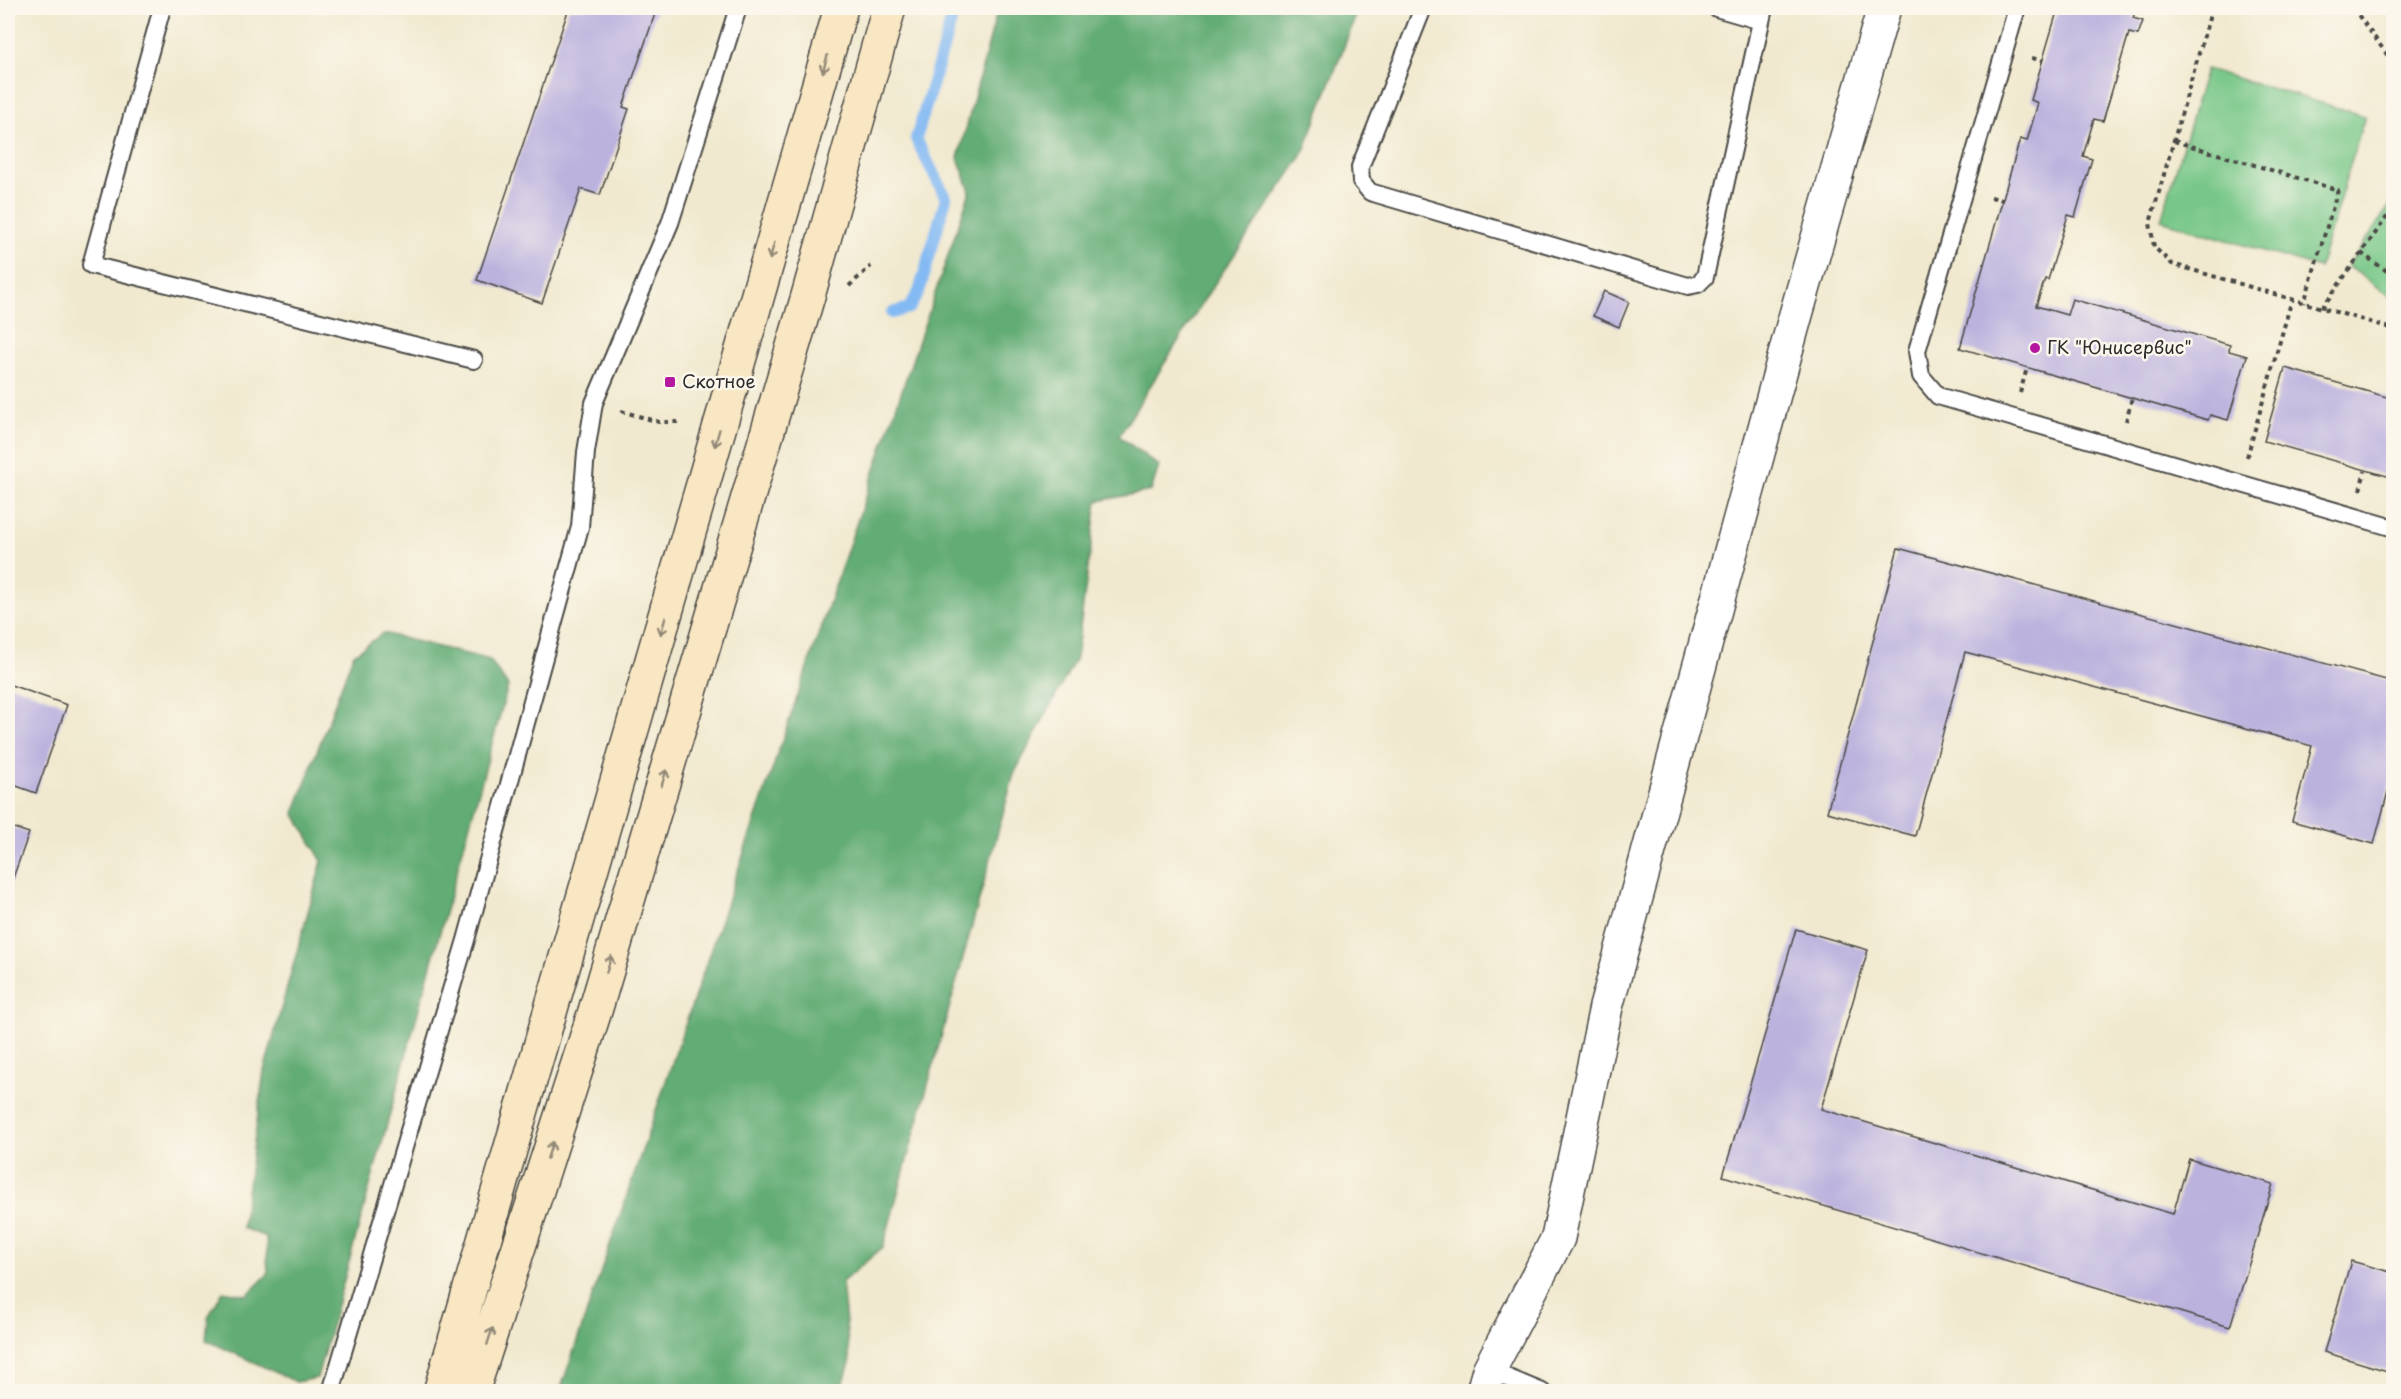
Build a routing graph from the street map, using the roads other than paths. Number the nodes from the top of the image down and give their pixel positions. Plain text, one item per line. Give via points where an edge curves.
1 (162, 8) edge
2 (738, 8) edge
3 (841, 8) edge
4 (889, 8) edge
5 (1423, 8) edge
6 (1716, 8) edge
7 (1884, 8) edge
8 (2017, 8) edge
9 (1763, 14) edge
10 (474, 360) dead end
11 (2394, 528) edge
12 (1486, 1381) edge
13 (331, 1392) edge
14 (440, 1392) edge
15 (472, 1392) edge
16 (1542, 1392) edge

1 - 10 lane via 91,265
2 - 13 lane via 670,223 594,403 580,527 466,940
3 -> 14 main road
15 -> 4 main road via 602,988 808,296
5 - 9 lane via 1360,167 1361,181 1370,192 1688,286 1705,277
6 - 9 lane
7 - 12 street via 1606,1007 1557,1238
8 - 11 lane via 1917,351 1921,376 1938,396
12 - 16 lane

